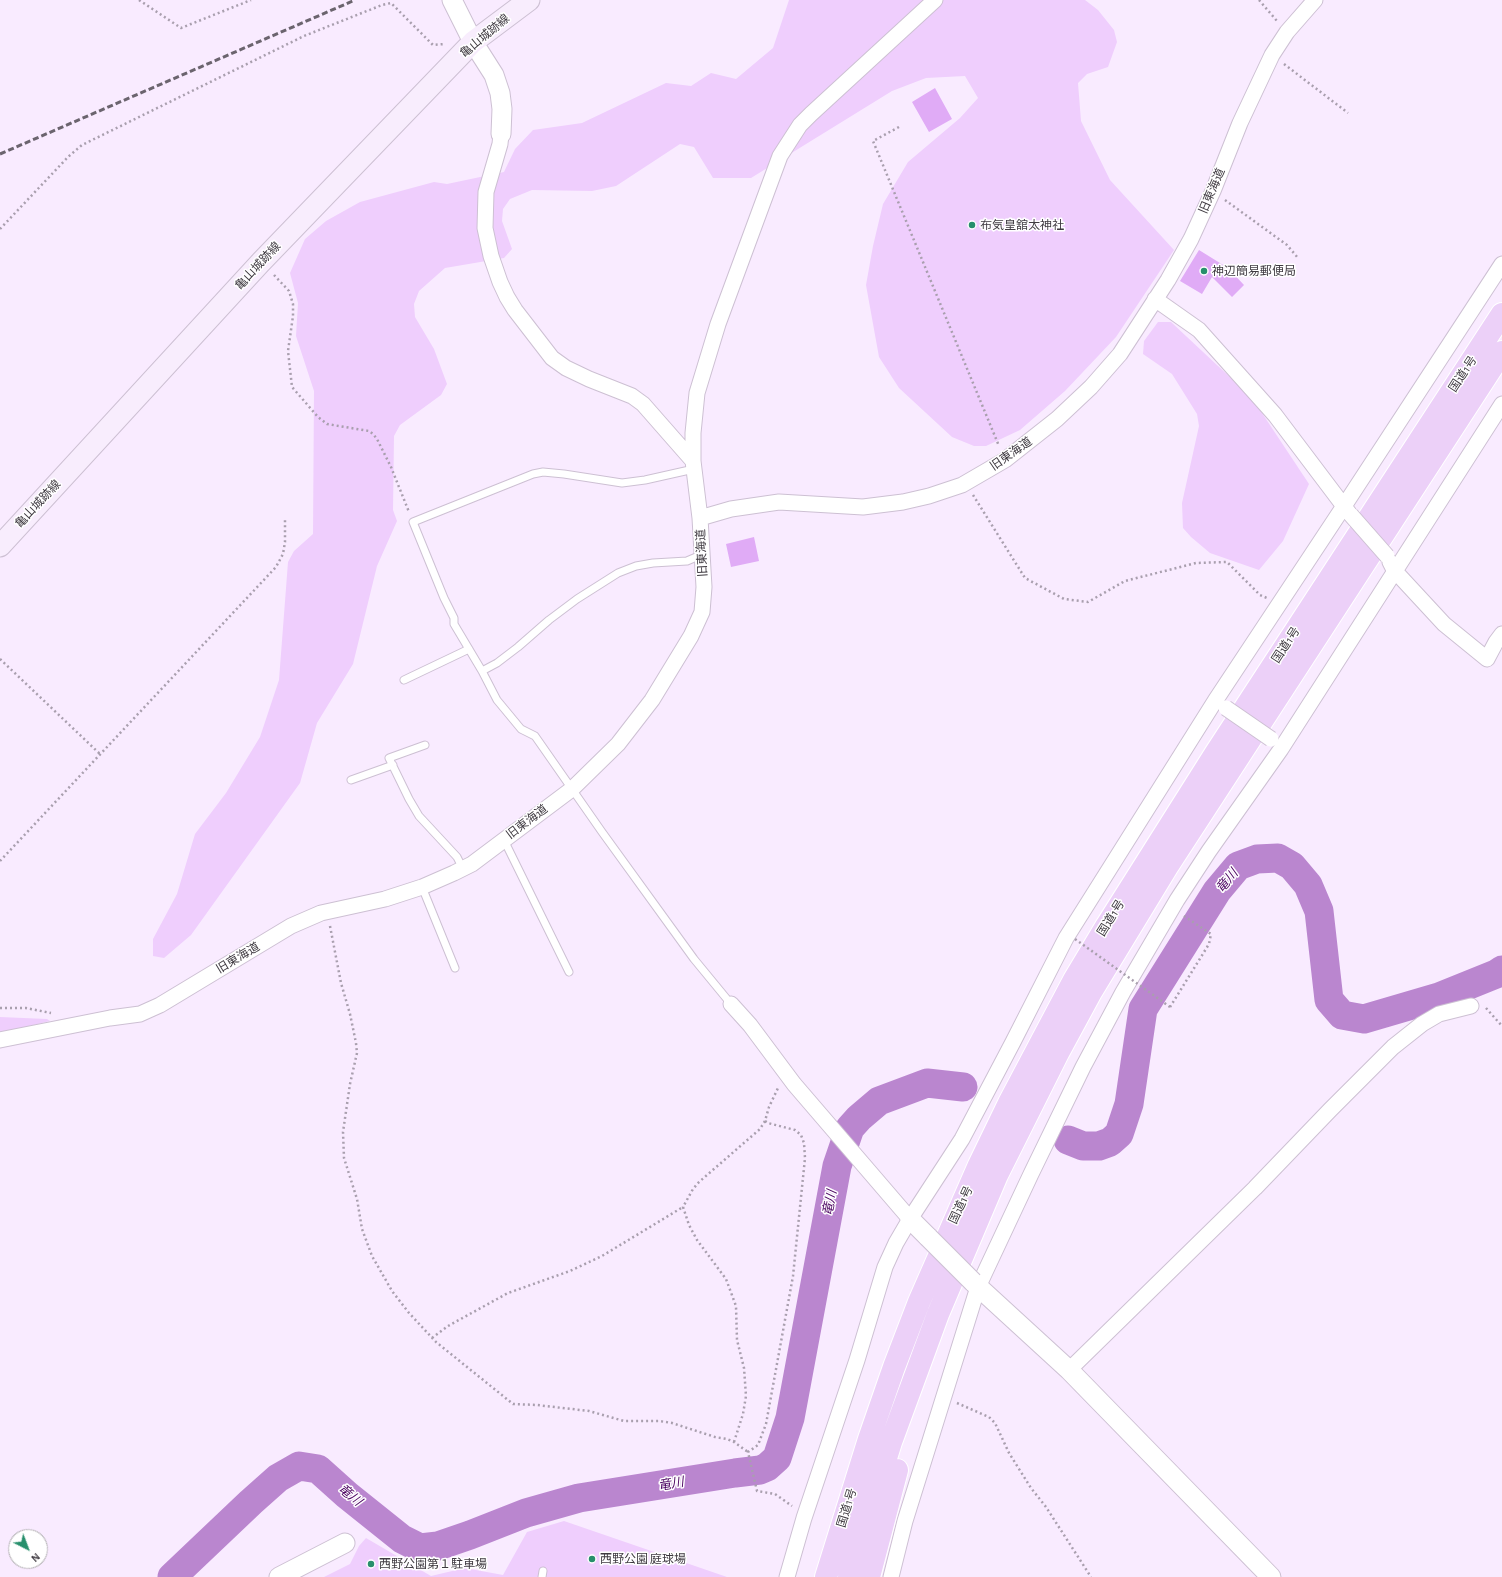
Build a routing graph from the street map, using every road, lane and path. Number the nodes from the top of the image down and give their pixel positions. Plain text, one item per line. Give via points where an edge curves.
1 (139, 0) edge
2 (251, 0) edge
3 (452, 0) edge
4 (529, 0) edge
5 (936, 0) edge
6 (1259, 0) edge
7 (1315, 0) edge
8 (1287, 32) junction
9 (474, 42) junction
10 (1272, 55) junction
11 (1348, 113) dead end
12 (899, 127) dead end
13 (501, 134) joint
14 (1213, 191) junction
15 (0, 229) edge
16 (1298, 258) dead end
17 (261, 262) junction
18 (1502, 264) edge
19 (1155, 299) junction
20 (1502, 314) edge
21 (1502, 352) edge
22 (1502, 404) edge
23 (1005, 460) junction
24 (693, 465) junction
25 (962, 485) junction
26 (1348, 511) junction
27 (700, 518) junction
28 (284, 519) dead end
29 (413, 522) junction
30 (0, 546) edge
31 (701, 555) junction
32 (1394, 570) junction
33 (1280, 603) junction
34 (1502, 634) edge
35 (469, 649) junction
36 (0, 659) edge
37 (482, 671) junction
38 (404, 680) dead end
39 (1220, 705) junction
40 (1276, 744) junction
41 (425, 746) dead end
42 (100, 754) junction
43 (392, 765) junction
44 (351, 780) dead end
45 (572, 789) junction
46 (504, 840) junction
47 (0, 861) edge
48 (463, 869) junction
49 (422, 887) junction
50 (327, 912) junction
51 (1182, 915) dead end
52 (1075, 939) dead end
53 (455, 968) dead end
54 (569, 972) dead end
55 (731, 1004) joint
56 (1471, 1006) joint
57 (0, 1008) edge
58 (57, 1014) dead end
59 (1502, 1026) edge
60 (0, 1040) edge
61 (785, 1073) junction
62 (765, 1121) junction
63 (683, 1207) junction
64 (910, 1218) junction
65 (976, 1285) junction
66 (918, 1302) junction
67 (938, 1314) junction
68 (432, 1338) junction
69 (1069, 1370) junction
70 (944, 1398) junction
71 (734, 1442) junction
72 (749, 1453) junction
73 (752, 1462) dead end
74 (756, 1486) junction
75 (804, 1518) junction
76 (345, 1543) dead end
77 (279, 1577) edge
78 (787, 1577) edge
79 (811, 1577) edge
80 (826, 1577) edge
81 (849, 1577) edge
82 (869, 1577) edge
83 (891, 1577) edge
84 (1091, 1577) edge
85 (1271, 1577) edge

1 - 2 path via 181,28
3 - 9 street
4 - 9 main road, 亀山城跡線
5 - 24 street via 811,114 780,156 718,324 697,393
6 - 8 path
7 - 8 street, 旧東海道
8 - 10 street, 旧東海道
9 - 13 street via 494,75 500,93
9 - 15 path via 433,45 391,3 304,36 82,145
9 - 17 main road, 亀山城跡線
10 - 11 path
10 - 14 street, 旧東海道 via 1240,123
12 - 23 path via 873,141
13 - 24 street via 486,192 486,228 491,256 507,297 552,358 566,368 632,396 643,404
14 - 16 path via 1287,245
14 - 19 street, 旧東海道 via 1179,261
17 - 29 path via 289,291 293,304 288,351 292,387 327,424 369,431 373,434 391,467
17 - 30 main road, 亀山城跡線
18 - 26 street
19 - 23 street, 旧東海道 via 1120,354 1091,387 1057,419
19 - 26 street via 1199,330 1275,415
20 - 66 highway, 国道1号 via 1215,754 1078,974 979,1165
21 - 67 highway, 国道1号 via 1232,765 1091,992 998,1175
22 - 32 street
23 - 25 street, 旧東海道
24 - 27 street
24 - 29 lane via 645,480 622,483 564,474 533,474
25 - 27 street, 旧東海道 via 896,503 863,507 779,502 731,509
25 - 33 path via 970,490 1025,578 1064,599 1088,602 1125,582 1196,563 1227,562 1260,595
26 - 32 street, bridge via 1387,556
26 - 33 street
27 - 31 street, 旧東海道
28 - 42 path via 283,554 276,567
29 - 35 lane via 454,618 454,624
31 - 37 lane via 687,561 636,566 618,573 577,599 518,648
31 - 45 street, 旧東海道 via 703,605 691,636 652,700 618,744
32 - 34 street via 1444,624 1487,659
32 - 40 street
33 - 39 street
35 - 37 lane
35 - 38 lane
36 - 42 path
37 - 45 lane via 497,700 522,730 535,736
39 - 40 street, bridge
39 - 64 street via 1066,938 962,1139
40 - 65 street via 1177,900 1123,992
41 - 43 lane via 389,758
42 - 47 path
43 - 44 lane
43 - 48 lane via 419,816 457,857
45 - 46 street, 旧東海道
45 - 55 lane via 694,958
46 - 48 street, 旧東海道
46 - 54 lane
48 - 49 street, 旧東海道
49 - 50 street, 旧東海道 via 385,900
49 - 53 lane
50 - 60 street, 旧東海道 via 291,926 160,1005 140,1014
50 - 68 path via 357,1053 343,1132 344,1158 357,1199 362,1229 372,1256 392,1291
51 - 52 path, bridge via 1211,934 1209,944 1170,1007
55 - 61 street via 750,1025
56 - 59 path via 1480,1002
56 - 69 street via 1439,1014 1422,1024 1393,1048 1249,1194
57 - 58 path via 26,1008
61 - 62 path
61 - 64 street
62 - 63 path via 760,1129 699,1182
62 - 72 path via 795,1130 804,1142 805,1158 793,1276 766,1424 758,1445
63 - 68 path via 602,1256 570,1271 508,1293 448,1326
63 - 71 path via 697,1240 726,1279 736,1306 737,1340 744,1368 746,1396
64 - 65 street, bridge
64 - 75 street via 885,1267
65 - 69 street
65 - 70 street
66 - 79 highway via 896,1328
66 - 80 highway, 国道1号 via 869,1438
67 - 81 highway, 国道1号 via 891,1442
67 - 82 highway via 940,1332 901,1454
68 - 71 path via 513,1404 589,1411 624,1421 672,1423
69 - 85 street
70 - 83 street via 905,1522
70 - 84 path via 989,1417 995,1423 1031,1488
71 - 72 path
72 - 74 path
73 - 74 path
74 - 75 path via 757,1491 775,1494 788,1502
75 - 78 street
76 - 77 street

